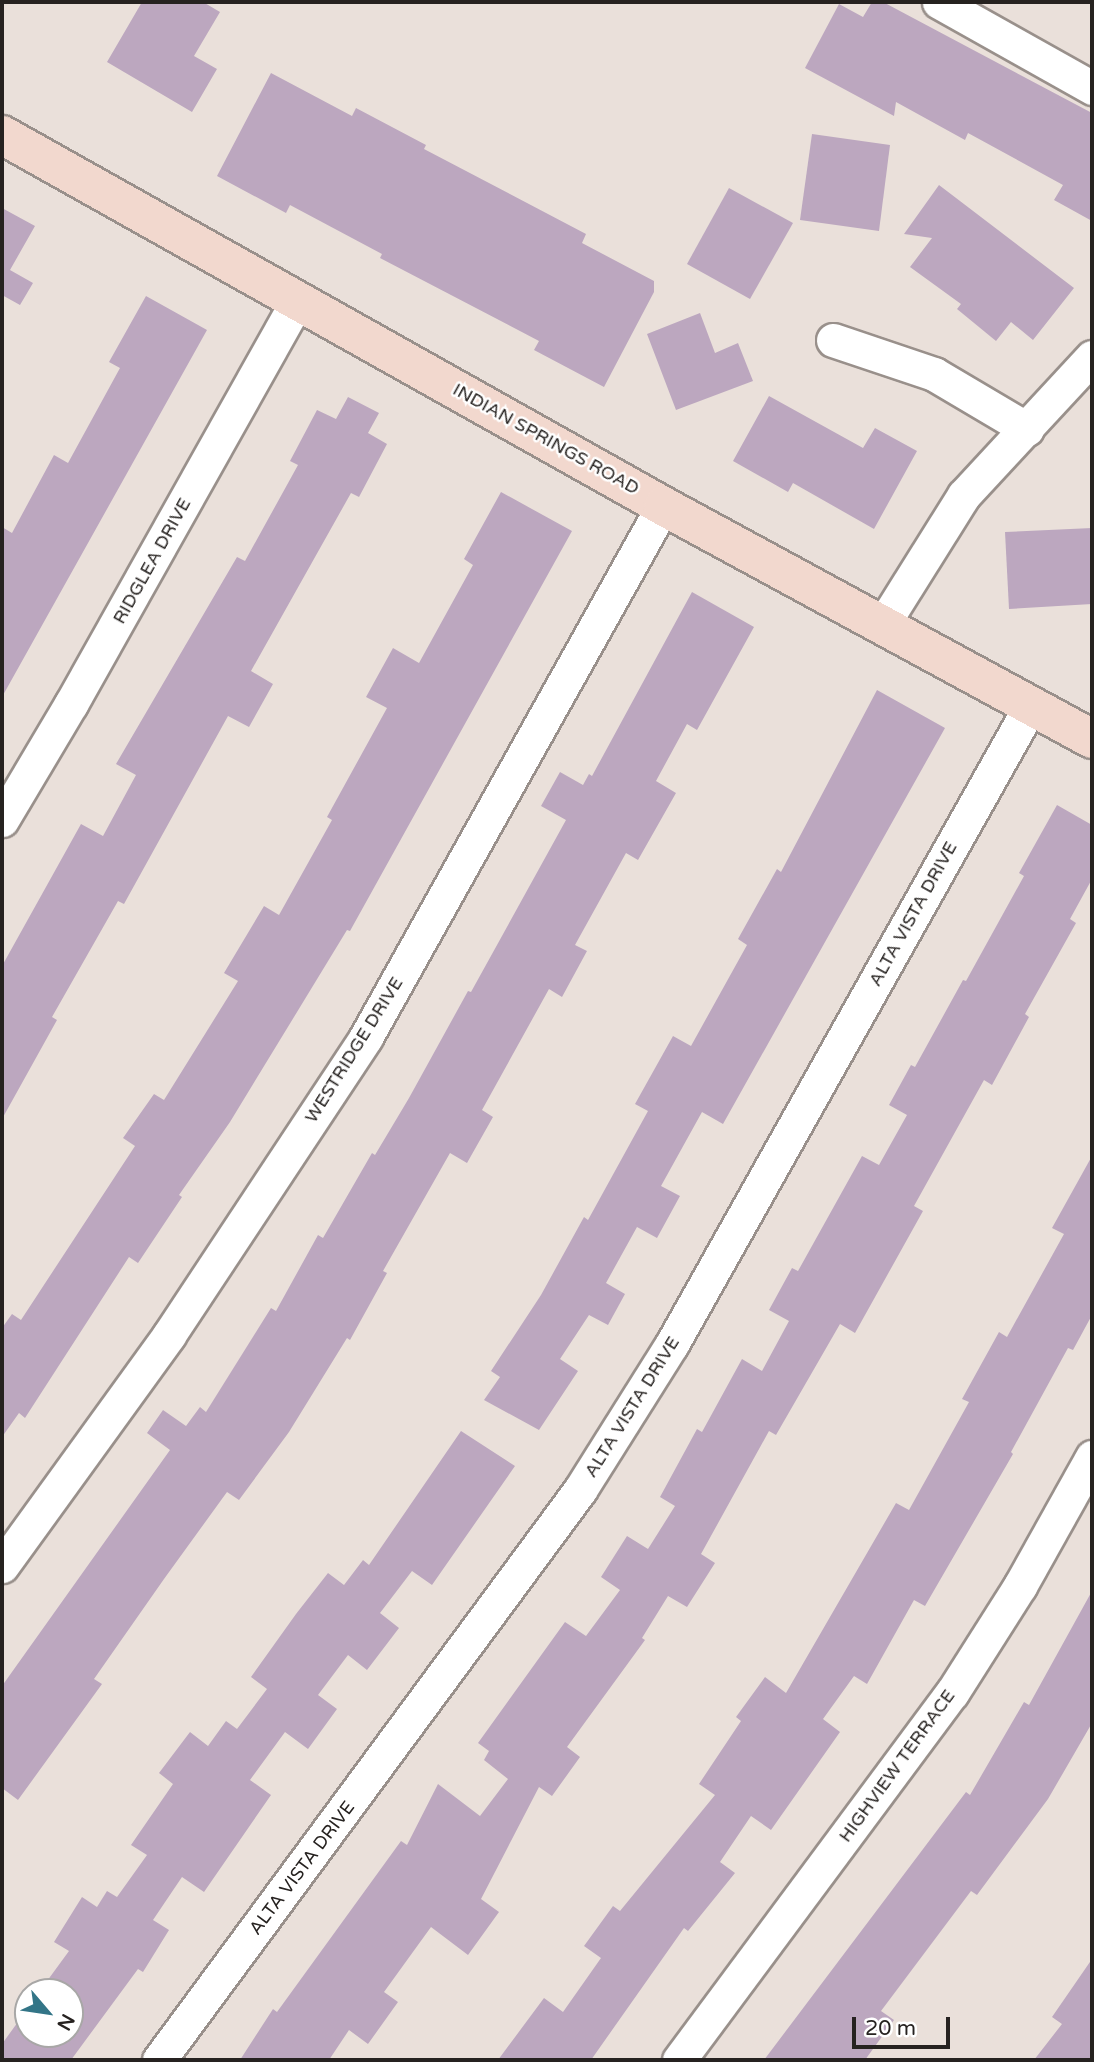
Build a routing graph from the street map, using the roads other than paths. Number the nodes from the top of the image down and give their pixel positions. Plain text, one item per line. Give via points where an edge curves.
1 (939, 2) edge
2 (1092, 88) edge
3 (2, 135) edge
4 (298, 300) junction
5 (833, 340) dead end
6 (1092, 357) edge
7 (1027, 429) junction
8 (663, 506) junction
9 (883, 624) junction
10 (1031, 705) junction
11 (1092, 739) edge
12 (2, 820) edge
13 (1092, 1457) edge
14 (2, 1566) edge
15 (159, 2060) edge
16 (679, 2060) edge

1 - 2 street
3 - 4 street, INDIAN SPRINGS ROAD
4 - 8 street, INDIAN SPRINGS ROAD
4 - 12 street, RIDGLEA DRIVE
5 - 7 street via 934,374
6 - 7 street
7 - 9 street via 964,495
8 - 9 street, INDIAN SPRINGS ROAD
8 - 14 street, WESTRIDGE DRIVE via 366,1037 169,1335
9 - 10 street, INDIAN SPRINGS ROAD
10 - 11 street, INDIAN SPRINGS ROAD
10 - 15 street, ALTA VISTA DRIVE via 671,1344 580,1490
13 - 16 street, HIGHVIEW TERRACE via 1020,1586 952,1693

